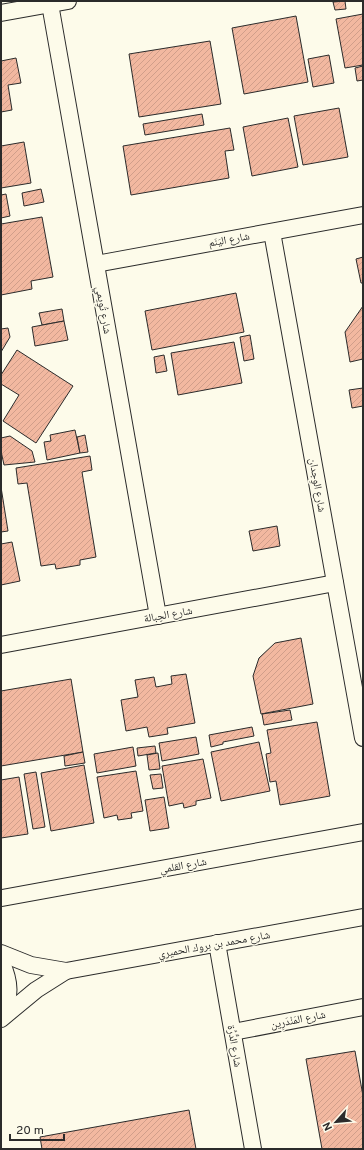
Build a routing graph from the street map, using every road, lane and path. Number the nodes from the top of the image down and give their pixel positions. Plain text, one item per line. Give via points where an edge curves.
1 (68, 1) edge
2 (50, 4) junction
3 (1, 13) edge
4 (363, 215) edge
5 (272, 232) junction
6 (96, 264) junction
7 (335, 583) junction
8 (158, 616) junction
9 (1, 645) edge
10 (363, 738) edge
11 (363, 832) edge
12 (2, 898) dead end
13 (363, 917) edge
14 (218, 943) junction
15 (1, 953) edge
16 (1, 961) edge
17 (66, 971) junction
18 (363, 1007) edge
19 (1, 1018) edge
20 (233, 1032) junction
21 (253, 1149) edge

1 - 2 street
2 - 3 street
2 - 6 street, شارع تُوِيمي
4 - 5 street, شارع اليَنَم
5 - 6 street, شارع اليَنَم
5 - 7 street, شارع الوِجدان
6 - 8 street, شارع تُوِيمي
7 - 8 street, شارع الحِبالة
7 - 10 street, شارع الوِجدان
8 - 9 street, شارع الحِبالة
11 - 12 street, شارع القلمي
13 - 14 street, شارع محمد بن بروك الحميري
14 - 17 street, شارع محمد بن بروك الحميري
14 - 20 street, شارع الدُّرَّة
15 - 17 street, شارع محمد بن بروك الحميري via 31,966
16 - 19 street via 7,974 9,989 7,1004
17 - 19 street, شارع محمد بن بروك الحميري via 36,990
18 - 20 street, شارع المَنْدَرِين
20 - 21 street, شارع الدُّرَّة

